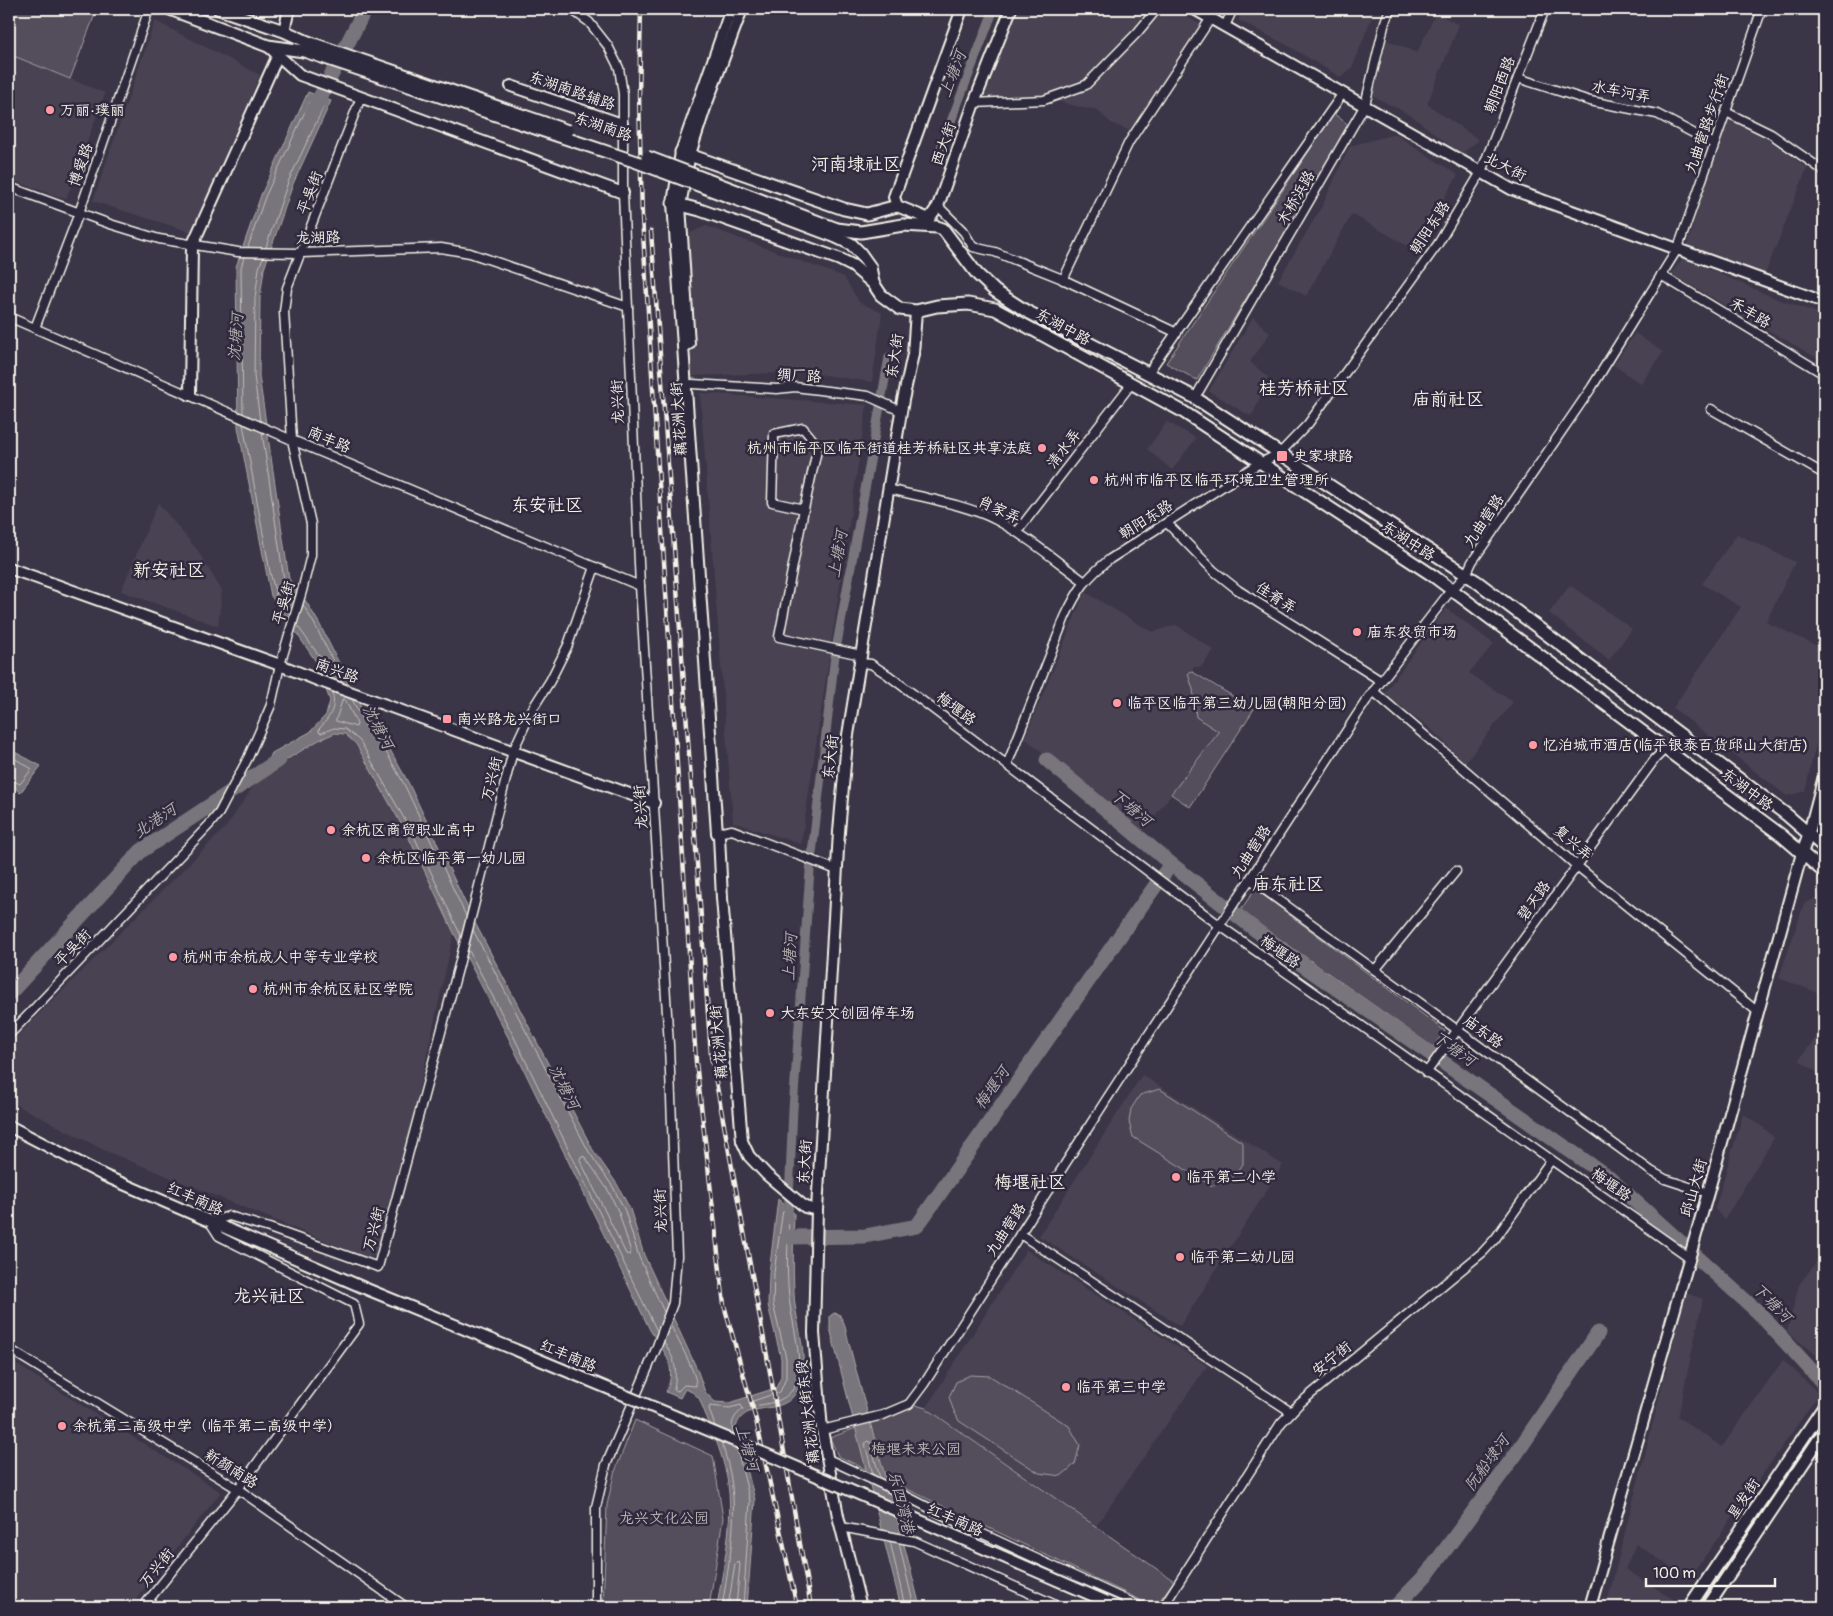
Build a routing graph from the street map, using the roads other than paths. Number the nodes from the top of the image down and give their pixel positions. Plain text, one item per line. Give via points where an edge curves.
1 (150, 9) edge
2 (170, 9) edge
3 (219, 9) edge
4 (289, 9) edge
5 (571, 9) edge
6 (732, 9) edge
7 (742, 9) edge
8 (962, 9) edge
9 (1011, 9) edge
10 (1157, 9) edge
11 (1194, 9) edge
12 (1233, 9) edge
13 (1390, 9) edge
14 (1545, 9) edge
15 (1762, 9) edge
16 (1211, 18) junction
17 (1225, 26) junction
18 (284, 31) junction
19 (268, 46) junction
20 (306, 47) junction
21 (278, 55) junction
22 (1518, 78) junction
23 (511, 86) dead end
24 (1343, 93) junction
25 (359, 96) junction
26 (974, 103) junction
27 (1366, 105) junction
28 (1726, 112) junction
29 (622, 124) junction
30 (1714, 144) junction
31 (686, 153) junction
32 (1824, 171) edge
33 (1481, 172) junction
34 (9, 187) edge
35 (623, 193) junction
36 (895, 201) junction
37 (677, 204) junction
38 (938, 206) junction
39 (79, 213) junction
40 (929, 222) junction
41 (836, 233) junction
42 (192, 246) junction
43 (1678, 248) junction
44 (301, 253) junction
45 (967, 260) joint
46 (1661, 275) junction
47 (1064, 280) junction
48 (873, 283) junction
49 (1824, 302) edge
50 (628, 307) junction
51 (916, 311) junction
52 (9, 317) edge
53 (35, 328) junction
54 (1177, 333) junction
55 (1148, 374) junction
56 (1824, 374) edge
57 (1132, 383) junction
58 (692, 384) junction
59 (1199, 390) dead end
60 (190, 395) junction
61 (1711, 409) dead end
62 (901, 411) junction
63 (292, 440) junction
64 (1280, 453) junction
65 (1262, 463) junction
66 (1824, 474) edge
67 (889, 489) junction
68 (804, 509) junction
69 (1167, 523) junction
70 (1017, 532) junction
71 (595, 567) junction
72 (9, 568) edge
73 (1466, 575) junction
74 (1085, 582) junction
75 (640, 586) junction
76 (1453, 589) junction
77 (859, 657) junction
78 (280, 665) junction
79 (1381, 681) junction
80 (1373, 692) junction
81 (1666, 748) junction
82 (513, 751) junction
83 (1007, 765) junction
84 (1824, 776) edge
85 (654, 804) junction
86 (1809, 831) junction
87 (719, 834) junction
88 (1824, 847) edge
89 (1802, 853) junction
90 (1577, 866) junction
91 (837, 870) junction
92 (1456, 871) dead end
93 (1824, 872) edge
94 (1248, 881) junction
95 (1219, 925) junction
96 (1375, 970) junction
97 (1758, 1012) junction
98 (1455, 1034) junction
99 (9, 1035) edge
100 (1426, 1072) junction
101 (9, 1126) edge
102 (1551, 1160) junction
103 (1708, 1193) junction
104 (817, 1211) junction
105 (210, 1222) junction
106 (1020, 1234) junction
107 (1690, 1257) junction
108 (9, 1349) edge
109 (1824, 1407) edge
110 (1291, 1412) junction
111 (822, 1430) junction
112 (1824, 1432) edge
113 (828, 1459) junction
114 (238, 1489) junction
115 (841, 1527) junction
116 (143, 1607) edge
117 (406, 1607) edge
118 (596, 1607) edge
119 (861, 1607) edge
120 (1060, 1607) edge
121 (1119, 1607) edge
122 (1140, 1607) edge
123 (1163, 1607) edge
124 (1590, 1607) edge
125 (1689, 1607) edge
126 (1706, 1607) edge

1 - 39 street, 博爱路
2 - 19 main road, 东湖南路
3 - 18 main road, 东湖南路
4 - 18 main road
5 - 29 street, 龙兴街 via 589,22 608,46 619,68 623,94
6 - 31 main road, 藕花洲大街
7 - 31 main road, 藕花洲大街
8 - 36 main road, 西大街
9 - 26 main road, 西大街
10 - 26 street via 1086,85 1044,100
11 - 16 main road, 北大街
12 - 17 street
13 - 27 street, 木桥浜路
14 - 22 street, 朝阳西路
15 - 28 street, 九曲营路步行街
16 - 17 main road, 北大街
16 - 47 street via 1129,142
17 - 24 main road, 北大街
18 - 20 main road, 东湖南路
19 - 20 main road, 东湖南路
19 - 21 main road
20 - 41 main road, 东湖南路, bridge via 665,164
21 - 25 main road via 300,75
21 - 42 main road
22 - 30 street, 水车河弄 via 1590,101 1657,114
22 - 33 street, 朝阳西路
23 - 29 main road, 东湖南路辅路
24 - 27 main road, 北大街
24 - 54 street
25 - 35 main road
25 - 44 street, 平吴街
26 - 38 main road, 西大街
27 - 33 main road, 北大街
27 - 59 street, 木桥浜路
28 - 30 street, 九曲营路步行街
28 - 32 street via 1771,134
29 - 35 street, 龙兴街
30 - 43 street, 九曲营路步行街
31 - 36 main road via 844,209 867,214
31 - 37 main road, 藕花洲大街
33 - 43 main road, 北大街 via 1511,189
33 - 64 street, 朝阳东路 via 1438,244 1308,424
34 - 39 street, 龙湖路
35 - 50 street, 龙兴街
36 - 40 main road
37 - 48 main road via 839,258
37 - 58 main road, 藕花洲大街
37 - 87 main road, 藕花洲大街
38 - 40 main road, 西大街
38 - 47 street via 964,232 973,247 995,252
39 - 42 street, 龙湖路 via 159,239
39 - 53 street, 博爱路
40 - 41 main road, 东湖南路
40 - 45 main road, 东湖南路 via 943,229
41 - 48 main road, 东湖南路 via 860,253 870,267
42 - 44 street, 龙湖路 via 238,252
42 - 60 main road
43 - 46 street, 九曲营路
43 - 49 main road, 北大街
44 - 50 street, 龙湖路 via 441,248 470,253
44 - 63 street, 平吴街 via 287,288 284,312
45 - 55 main road, 东湖中路 via 995,291 1026,311
46 - 56 street, 禾丰路
46 - 73 street, 九曲营路 via 1592,387
47 - 54 street
48 - 51 main road via 881,295 900,308
50 - 75 street, 龙兴街
51 - 57 main road, 东湖中路 via 968,304 995,309
51 - 62 main road, 东大街
52 - 53 street, 南丰路
53 - 60 street, 南丰路
54 - 55 street
55 - 64 main road, 东湖中路 via 1192,396
57 - 65 main road, 东湖中路
57 - 70 street, 清水弄
58 - 62 street, 绸厂路 via 795,387 868,396
58 - 87 main road, 藕花洲大街
60 - 63 street, 南丰路
61 - 66 street
62 - 67 main road, 东大街
63 - 71 street, 南丰路
63 - 78 street, 平吴街 via 311,524 311,555
64 - 65 street, 朝阳东路
64 - 73 main road, 东湖中路
65 - 69 street, 朝阳东路
65 - 76 main road, 东湖中路
67 - 70 street, 肖家弄 via 968,510
67 - 77 main road, 东大街
68 - 68 street via 818,446 803,428 774,434 772,502
68 - 77 street, 梅堰路 via 779,637
69 - 74 street, 朝阳东路 via 1110,559
69 - 79 street, 佳肴弄 via 1214,571 1238,590
70 - 74 street, 肖家弄
71 - 75 street, 南丰路
71 - 82 street, 万兴街 via 568,645
72 - 78 main road, 南兴路
73 - 76 street, 九曲营路
73 - 86 main road, 东湖中路
74 - 83 street, 朝阳东路 via 1065,617
75 - 85 street, 龙兴街
76 - 79 street, 九曲营路
76 - 81 main road, 东湖中路
77 - 83 street, 梅堰路 via 888,675
77 - 91 main road, 东大街 via 847,741
78 - 82 main road, 南兴路
78 - 99 street, 平吴街 via 271,705 244,764 209,825
79 - 80 street, 九曲营路
80 - 90 street, 复兴弄
80 - 94 street, 九曲营路
81 - 89 main road, 东湖中路
81 - 90 street, 碧天路
82 - 85 main road, 南兴路
82 - 105 street, 万兴街 via 378,1267 229,1216
83 - 95 street, 梅堰路
84 - 86 main road, 邱山大街
85 - 118 street, 龙兴街 via 677,1256 673,1303 606,1466 596,1507
86 - 88 main road, 东湖中路
86 - 89 main road, 邱山大街
87 - 91 street via 732,830
87 - 104 main road, 藕花洲大街 via 742,1141 748,1156 805,1207
89 - 93 main road, 东湖中路
89 - 97 main road, 邱山大街
90 - 97 street, 复兴弄
90 - 98 street, 碧天路
91 - 104 main road, 东大街
92 - 96 street
94 - 95 street, 九曲营路
94 - 96 street, 庙东路
95 - 100 street, 梅堰路
95 - 106 street, 九曲营路
96 - 98 street, 庙东路
97 - 103 main road, 邱山大街
98 - 100 street, 碧天路
98 - 103 street, 庙东路 via 1651,1171 1664,1179
100 - 102 street, 梅堰路
101 - 105 main road, 红丰南路 via 105,1176
102 - 107 street, 梅堰路
102 - 110 street, 安宁街 via 1484,1252
103 - 107 main road, 邱山大街
104 - 111 main road, 藕花洲大街东段 via 814,1333
105 - 114 street, 万兴街 via 219,1236 354,1304 359,1324
105 - 121 main road, 红丰南路, bridge via 780,1460
106 - 110 street
106 - 111 street, 九曲营路 via 909,1404 884,1415
107 - 124 main road, 邱山大街
108 - 114 street, 新颜南路
109 - 125 main road, 星发街
110 - 123 street, 安宁街 via 1281,1422
111 - 113 main road, 藕花洲大街东段
112 - 126 main road
113 - 115 main road, 藕花洲大街东段
113 - 122 street
114 - 116 street, 万兴街
114 - 117 street, 新颜南路
115 - 119 main road, 藕花洲大街东段
115 - 120 street via 914,1542

